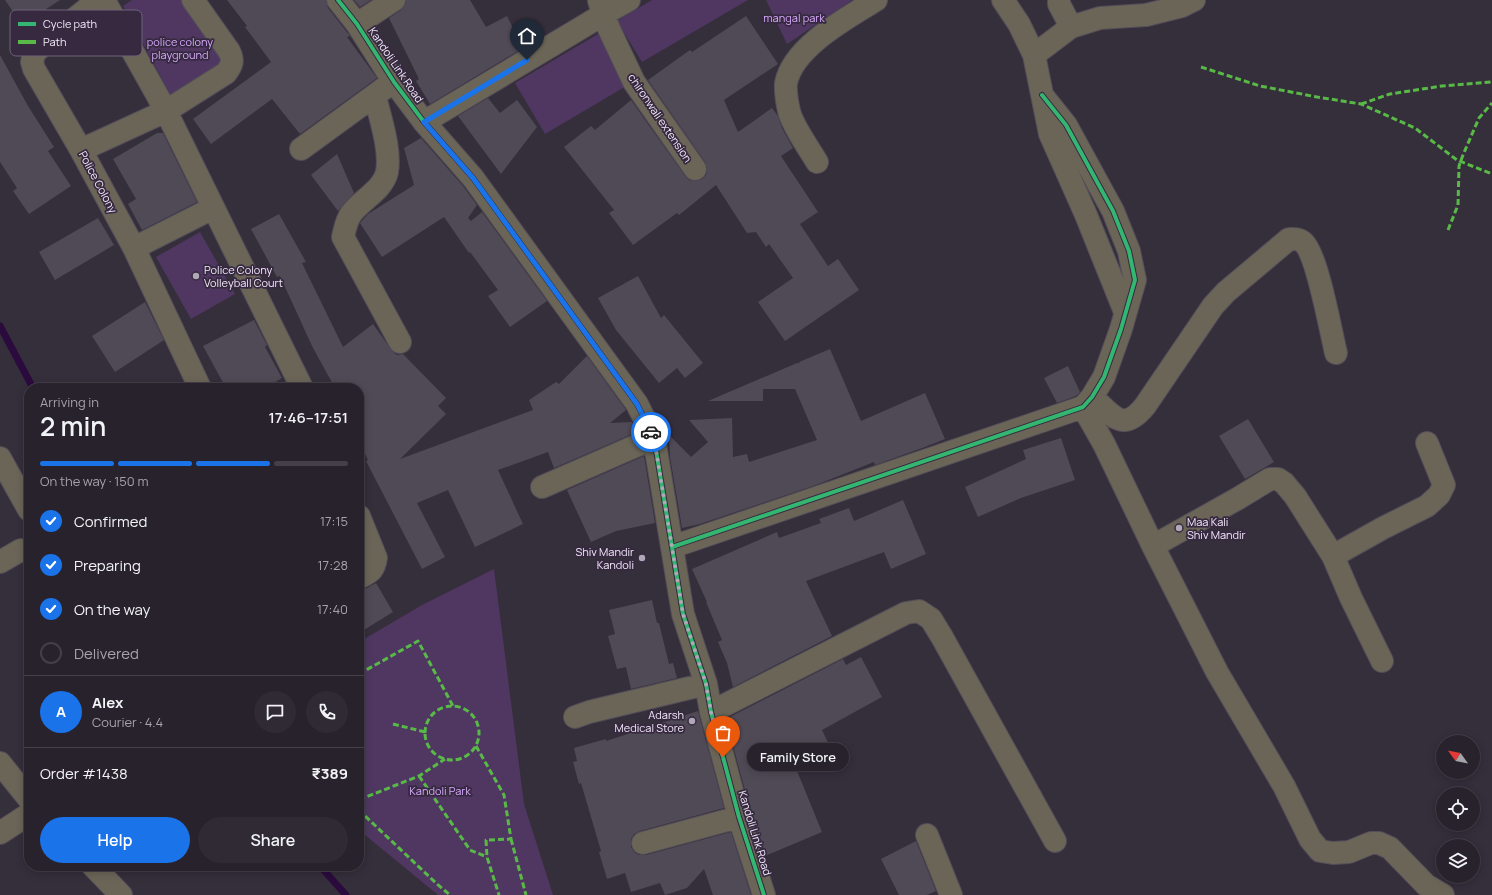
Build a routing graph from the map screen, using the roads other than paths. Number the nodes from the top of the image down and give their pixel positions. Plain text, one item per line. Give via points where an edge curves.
1 (98, 0) edge
2 (104, 0) edge
3 (193, 0) edge
4 (338, 0) edge
5 (394, 0) edge
6 (629, 0) edge
7 (876, 0) edge
8 (1004, 0) edge
9 (1060, 0) edge
10 (1194, 0) edge
11 (601, 7) edge
12 (86, 10) edge
13 (110, 10) edge
14 (357, 24) junction
15 (1071, 27) junction
16 (1034, 55) junction
17 (34, 56) edge
18 (135, 56) edge
19 (394, 82) junction
20 (375, 96) junction
21 (166, 111) junction
22 (424, 122) junction
23 (301, 149) dead end
24 (81, 150) junction
25 (817, 162) dead end
26 (695, 169) dead end
27 (213, 208) junction
28 (134, 248) junction
29 (400, 342) dead end
30 (1336, 353) dead end
31 (198, 383) edge
32 (294, 383) edge
33 (1087, 402) junction
34 (654, 438) junction
35 (1427, 443) dead end
36 (0, 458) edge
37 (542, 487) dead end
38 (24, 501) edge
39 (364, 528) edge
40 (1153, 546) junction
41 (672, 547) junction
42 (21, 550) dead end
43 (1333, 556) junction
44 (0, 562) edge
45 (364, 575) edge
46 (1382, 662) dead end
47 (706, 684) junction
48 (711, 712) junction
49 (575, 718) dead end
50 (0, 763) edge
51 (24, 793) edge
52 (24, 817) edge
53 (740, 817) junction
54 (0, 833) edge
55 (927, 836) dead end
56 (1055, 841) dead end
57 (643, 843) dead end
58 (98, 871) edge
59 (121, 895) edge
60 (764, 895) edge
61 (951, 895) edge
62 (1443, 895) edge

1 - 12 street, Police Colony
2 - 13 street
3 - 21 street via 229,51 233,58 232,66 226,73
4 - 14 street, Kandoli Link Road
5 - 14 street
6 - 11 street
7 - 25 street via 835,26 803,52 786,84 791,116
8 - 16 street
9 - 15 street via 1059,4
10 - 15 street via 1182,6 1146,15 1100,18
11 - 22 street
11 - 26 street, chironwali extension via 634,82
14 - 19 street, Kandoli Link Road
15 - 16 street
16 - 33 street via 1042,95 1066,125 1113,211 1129,250 1135,280 1104,377
17 - 24 street, Police Colony via 34,69
18 - 21 street
19 - 20 street
19 - 22 street, Kandoli Link Road
20 - 23 street
20 - 29 street via 387,150 386,172 380,184 351,213 343,237
21 - 24 street
21 - 27 street
22 - 34 street, Kandoli Link Road via 497,210 637,404
24 - 28 street, Police Colony
27 - 28 street
27 - 32 street
28 - 31 street, Police Colony
30 - 33 street via 1324,297 1311,255 1304,243 1298,239 1288,239 1213,306 1138,415 1123,421
33 - 40 street via 1104,444
33 - 41 street
34 - 37 street
34 - 41 street, Kandoli Link Road
35 - 43 street via 1444,485 1439,496 1427,506
36 - 38 street
39 - 45 street via 376,558 372,571
40 - 43 street via 1270,479 1278,479 1295,496
40 - 62 street via 1217,672 1284,786 1310,839 1320,851 1333,854 1379,843 1390,848 1426,885
41 - 47 street, Kandoli Link Road via 683,614
42 - 44 street
43 - 46 street
47 - 48 street, Kandoli Link Road
47 - 49 street via 589,712
48 - 53 street, Kandoli Link Road
48 - 56 street via 906,613 919,611 931,619 942,637
50 - 51 street
52 - 54 street
53 - 57 street
53 - 60 street, Kandoli Link Road
55 - 61 street
58 - 59 street

